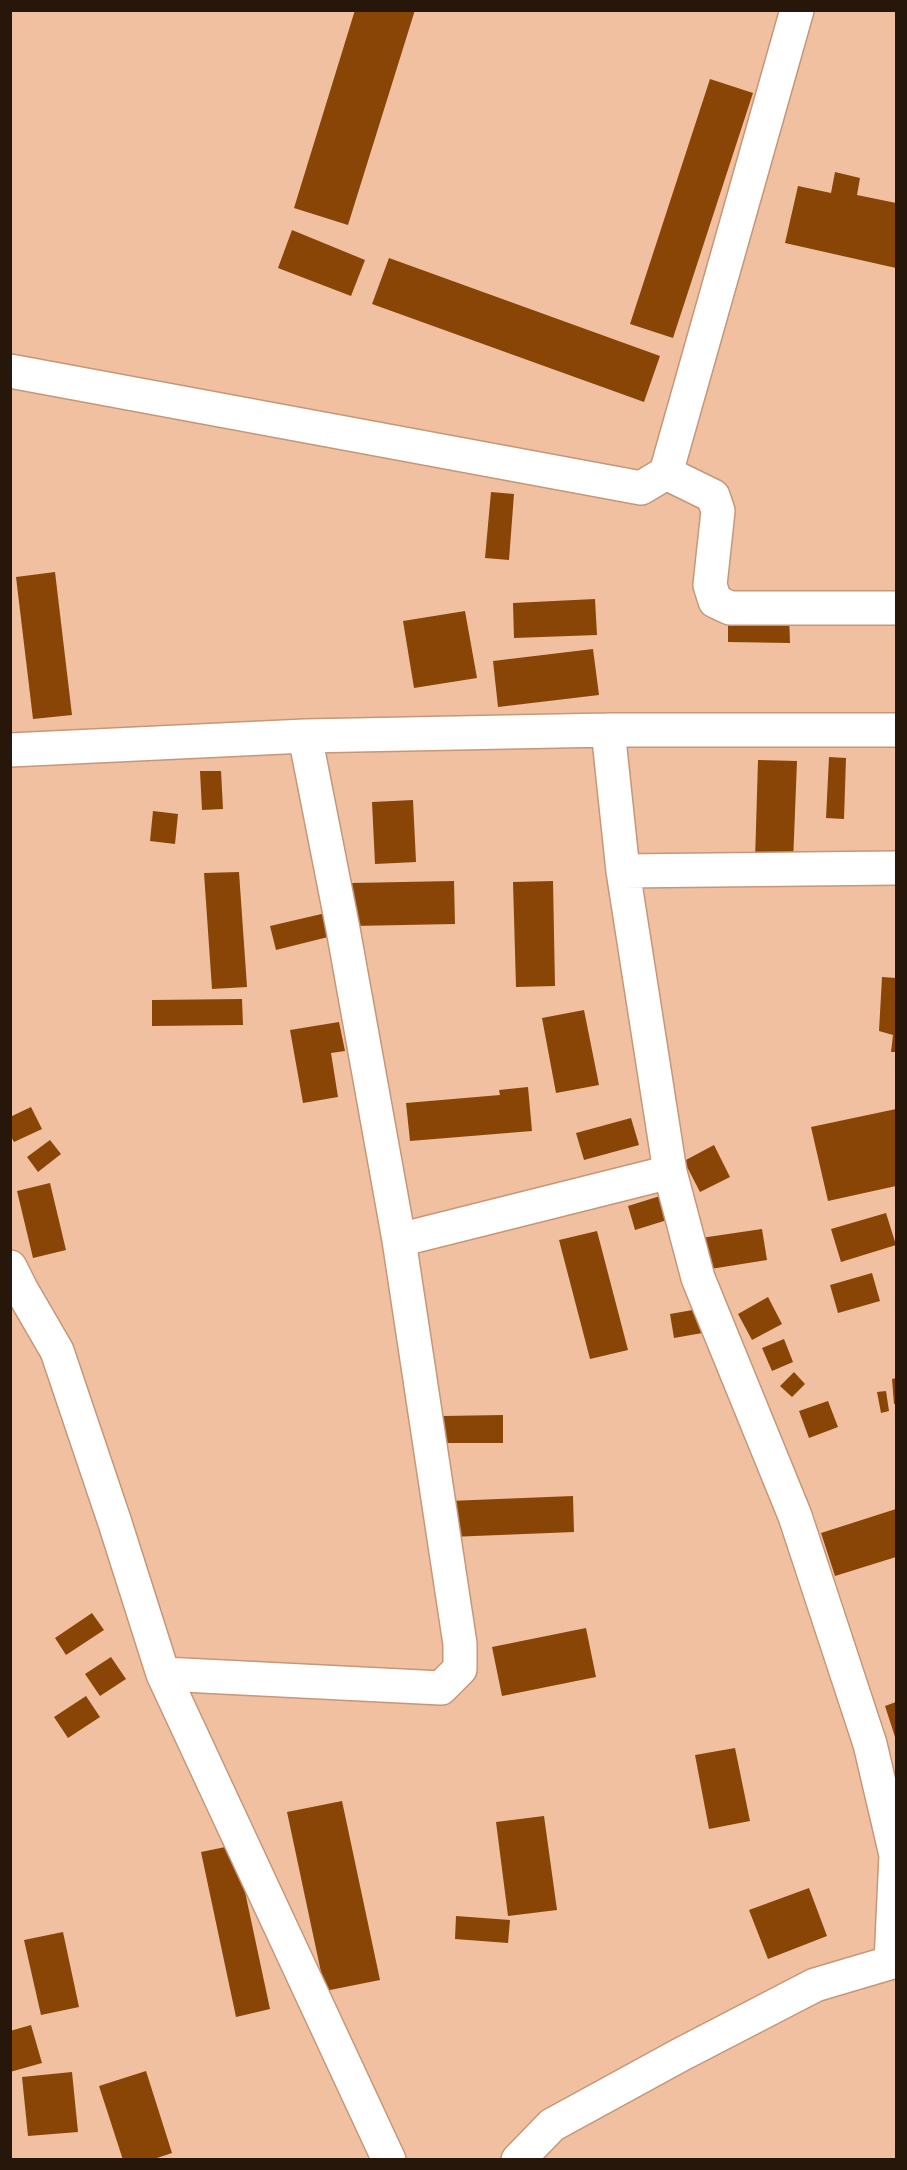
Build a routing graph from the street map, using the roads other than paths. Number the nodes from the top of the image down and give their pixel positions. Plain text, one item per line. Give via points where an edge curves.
1 (797, 10) edge
2 (10, 371) edge
3 (666, 473) junction
4 (897, 608) edge
5 (608, 730) junction
6 (897, 730) edge
7 (305, 736) junction
8 (10, 750) edge
9 (897, 868) edge
10 (623, 871) junction
11 (670, 1172) junction
12 (399, 1240) junction
13 (10, 1267) edge
14 (163, 1674) junction
15 (894, 1962) edge
16 (389, 2160) edge
17 (518, 2160) edge

1 - 3 street
2 - 3 street via 641,488
3 - 4 street via 713,496 718,511 710,585 715,601 730,608
5 - 6 street
5 - 7 street
5 - 10 street
7 - 8 street
7 - 12 street
9 - 10 street
10 - 11 street
11 - 12 street
11 - 15 street via 698,1278 795,1516 870,1744 896,1855
12 - 14 street via 460,1644 459,1669 441,1688
13 - 14 street via 57,1351
14 - 16 street
15 - 17 street via 814,1985 680,2055 552,2125

